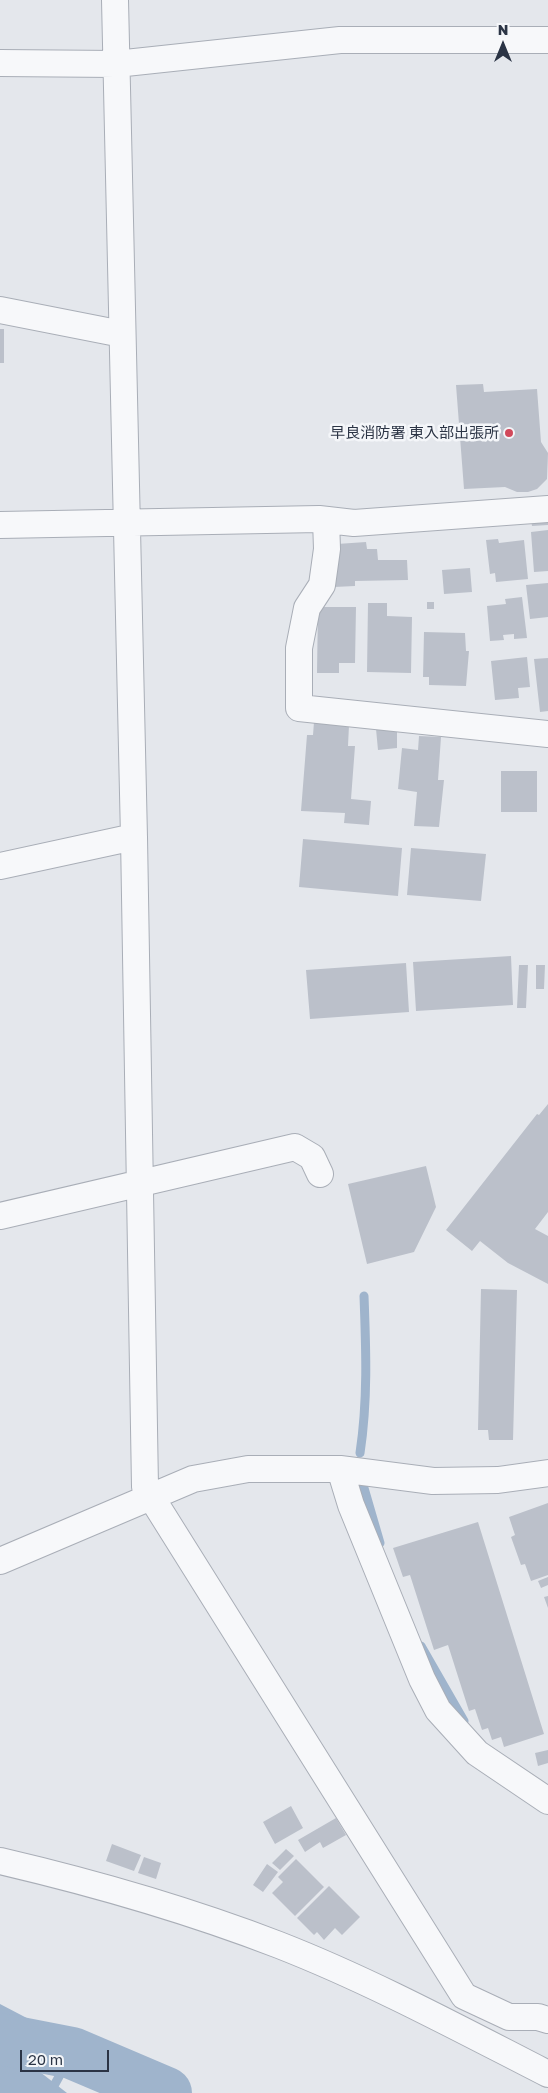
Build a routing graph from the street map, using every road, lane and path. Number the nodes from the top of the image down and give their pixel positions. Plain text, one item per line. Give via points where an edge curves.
1 (115, 0) edge
2 (548, 40) edge
3 (0, 63) edge
4 (116, 64) junction
5 (0, 310) edge
6 (122, 334) junction
7 (548, 509) edge
8 (326, 520) junction
9 (127, 524) junction
10 (0, 525) edge
11 (548, 734) edge
12 (134, 837) junction
13 (0, 866) edge
14 (320, 1174) dead end
15 (139, 1183) junction
16 (0, 1216) edge
17 (340, 1469) junction
18 (548, 1473) edge
19 (151, 1497) junction
20 (0, 1561) edge
21 (548, 1801) edge
22 (0, 1861) edge
23 (548, 2020) edge
24 (548, 2074) edge

1 - 4 street
2 - 4 street via 340,40
3 - 4 street
4 - 6 street
5 - 6 street
6 - 9 street
7 - 8 street via 354,523
8 - 9 street
8 - 11 street via 327,548 322,585 307,608 299,648 299,708
9 - 10 street
9 - 12 street
12 - 13 street
12 - 15 street
14 - 15 street via 312,1157 295,1148
15 - 16 street
15 - 19 street via 145,1487
17 - 18 street via 433,1482 498,1480
17 - 19 street via 248,1469 194,1479
17 - 21 street via 362,1533 438,1710 477,1753
19 - 20 street
19 - 23 street via 464,1996 509,2017
22 - 24 street via 84,1882 279,1945

